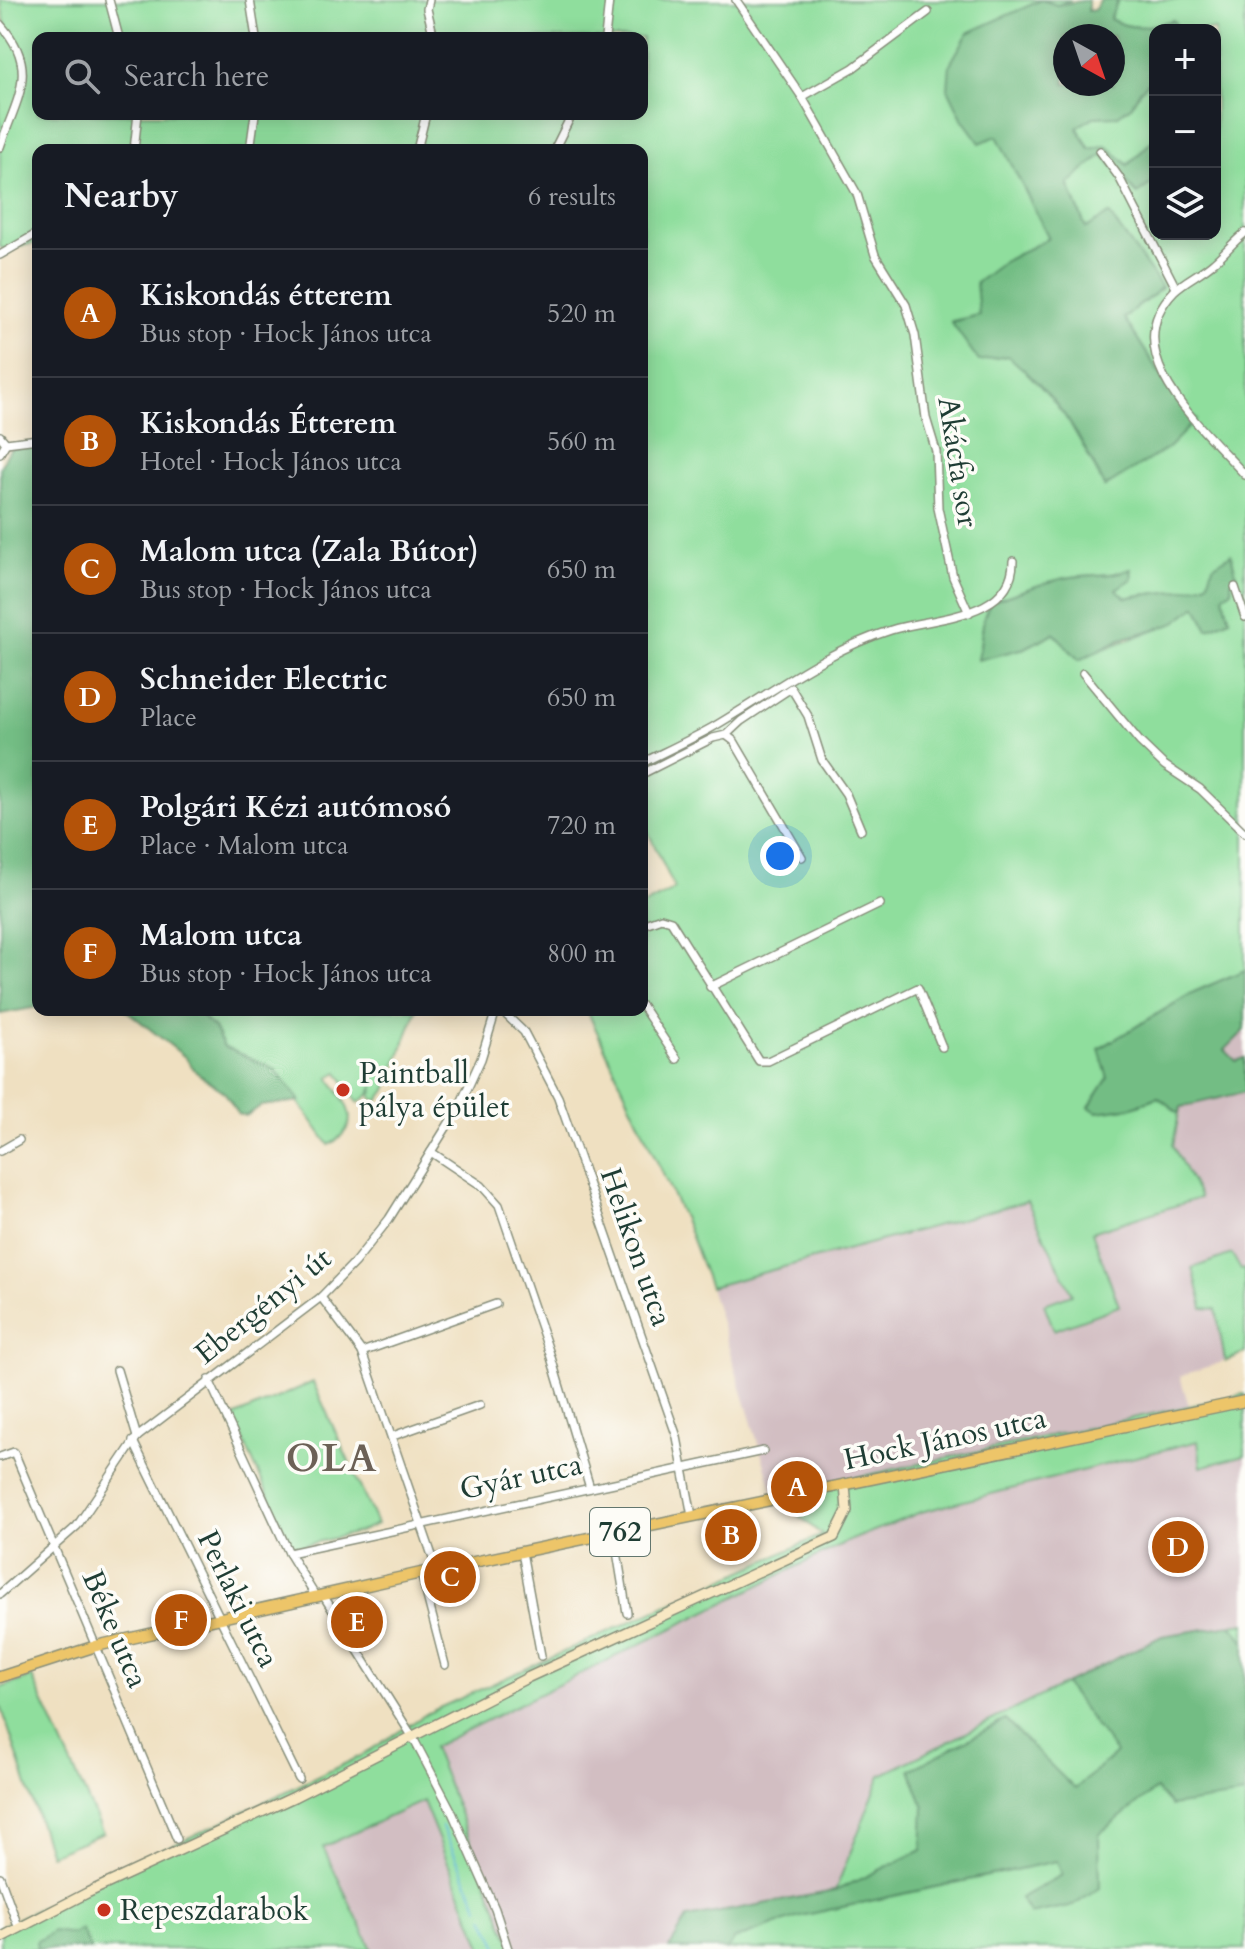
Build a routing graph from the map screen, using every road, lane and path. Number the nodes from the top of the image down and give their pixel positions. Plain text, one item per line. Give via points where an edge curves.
1 (109, 0) edge
2 (250, 0) edge
3 (429, 0) edge
4 (609, 0) edge
5 (736, 0) edge
6 (928, 12) dead end
7 (0, 24) edge
8 (117, 32) edge
9 (255, 32) edge
10 (433, 32) edge
11 (606, 32) edge
12 (802, 97) junction
13 (137, 120) edge
14 (254, 120) edge
15 (424, 120) edge
16 (569, 120) edge
17 (135, 144) edge
18 (251, 144) edge
19 (418, 144) edge
20 (557, 144) edge
21 (0, 147) edge
22 (1100, 151) dead end
23 (1245, 233) edge
24 (32, 236) edge
25 (0, 255) edge
26 (1176, 288) junction
27 (0, 436) edge
28 (32, 440) edge
29 (6, 443) junction
30 (0, 453) edge
31 (1245, 475) edge
32 (1013, 561) dead end
33 (1235, 587) dead end
34 (969, 613) junction
35 (1245, 617) edge
36 (1083, 673) dead end
37 (726, 735) junction
38 (648, 760) edge
39 (648, 771) edge
40 (861, 830) dead end
41 (1245, 833) edge
42 (802, 857) dead end
43 (880, 904) dead end
44 (648, 923) edge
45 (710, 987) junction
46 (648, 1015) edge
47 (496, 1016) edge
48 (505, 1016) edge
49 (942, 1047) dead end
50 (677, 1059) dead end
51 (19, 1140) dead end
52 (0, 1151) edge
53 (431, 1152) junction
54 (321, 1297) junction
55 (496, 1304) dead end
56 (362, 1352) junction
57 (117, 1370) dead end
58 (209, 1380) junction
59 (1245, 1401) edge
60 (480, 1405) dead end
61 (393, 1436) junction
62 (135, 1439) junction
63 (763, 1451) dead end
64 (0, 1457) edge
65 (683, 1469) junction
66 (845, 1484) junction
67 (590, 1488) junction
68 (692, 1516) junction
69 (423, 1522) junction
70 (614, 1533) junction
71 (54, 1548) junction
72 (522, 1552) junction
73 (289, 1553) junction
74 (437, 1570) junction
75 (421, 1573) junction
76 (0, 1594) edge
77 (320, 1596) junction
78 (627, 1613) dead end
79 (221, 1619) junction
80 (96, 1646) junction
81 (541, 1656) dead end
82 (445, 1665) dead end
83 (0, 1677) edge
84 (412, 1736) junction
85 (299, 1779) dead end
86 (177, 1839) dead end
87 (0, 1877) edge
88 (19, 1929) junction
89 (0, 1938) edge
90 (508, 1949) edge

1 - 8 street
2 - 9 street
3 - 10 street
4 - 11 street
5 - 12 street, Akácfa sor
6 - 12 street via 853,68
7 - 21 street via 14,41 23,77 23,90
12 - 34 street, Akácfa sor via 857,194 875,255 909,313 938,467 938,508 953,577
13 - 17 street
14 - 18 street
15 - 19 street
16 - 20 street
22 - 26 street via 1119,177
23 - 26 street
24 - 25 street
26 - 31 street via 1160,313 1154,357 1186,409
27 - 29 street
28 - 29 street
29 - 30 street
32 - 34 street via 1009,583
33 - 35 street
34 - 38 street via 868,639
36 - 41 street via 1140,742
37 - 39 street
37 - 40 street via 791,688 808,716 822,760 846,794
37 - 42 street
43 - 45 street
44 - 45 street via 671,921
45 - 49 street via 751,1053 763,1062 918,988
46 - 50 street
47 - 53 street, Ebergényi út via 470,1084
48 - 65 street, Helikon utca via 524,1032 558,1097 677,1437
51 - 52 street
53 - 54 street, Ebergényi út via 371,1242
53 - 67 street via 482,1186 499,1205
54 - 56 street
54 - 58 street, Ebergényi út
55 - 56 street
56 - 61 street
57 - 62 street, Perlaki utca
58 - 62 street, Ebergényi út
58 - 73 street
59 - 66 main road, Hock János utca / 762
60 - 61 street
61 - 69 street
62 - 71 street, Ebergényi út via 77,1526
62 - 79 street, Perlaki utca
63 - 65 street, Gyár utca
64 - 71 street, Béke utca via 14,1452
65 - 67 street, Gyár utca
65 - 68 street, Helikon utca
66 - 68 main road, Hock János utca / 762
66 - 84 street via 847,1511 834,1537
67 - 69 street, Gyár utca
68 - 70 main road, Hock János utca / 762
69 - 73 street, Gyár utca
69 - 74 street
70 - 72 main road, Hock János utca / 762
70 - 78 street
71 - 76 street, Ebergényi út
71 - 80 street, Béke utca
72 - 74 main road, Hock János utca / 762
72 - 81 street
73 - 77 street
74 - 75 main road, Hock János utca / 762
75 - 77 main road, Hock János utca / 762
75 - 82 street
77 - 79 main road, Hock János utca / 762
77 - 84 street
79 - 80 main road, Hock János utca / 762
79 - 85 street, Perlaki utca
80 - 83 main road, Hock János utca / 762
80 - 86 street, Béke utca
84 - 88 street
84 - 90 street via 451,1810
87 - 88 street
88 - 89 street

